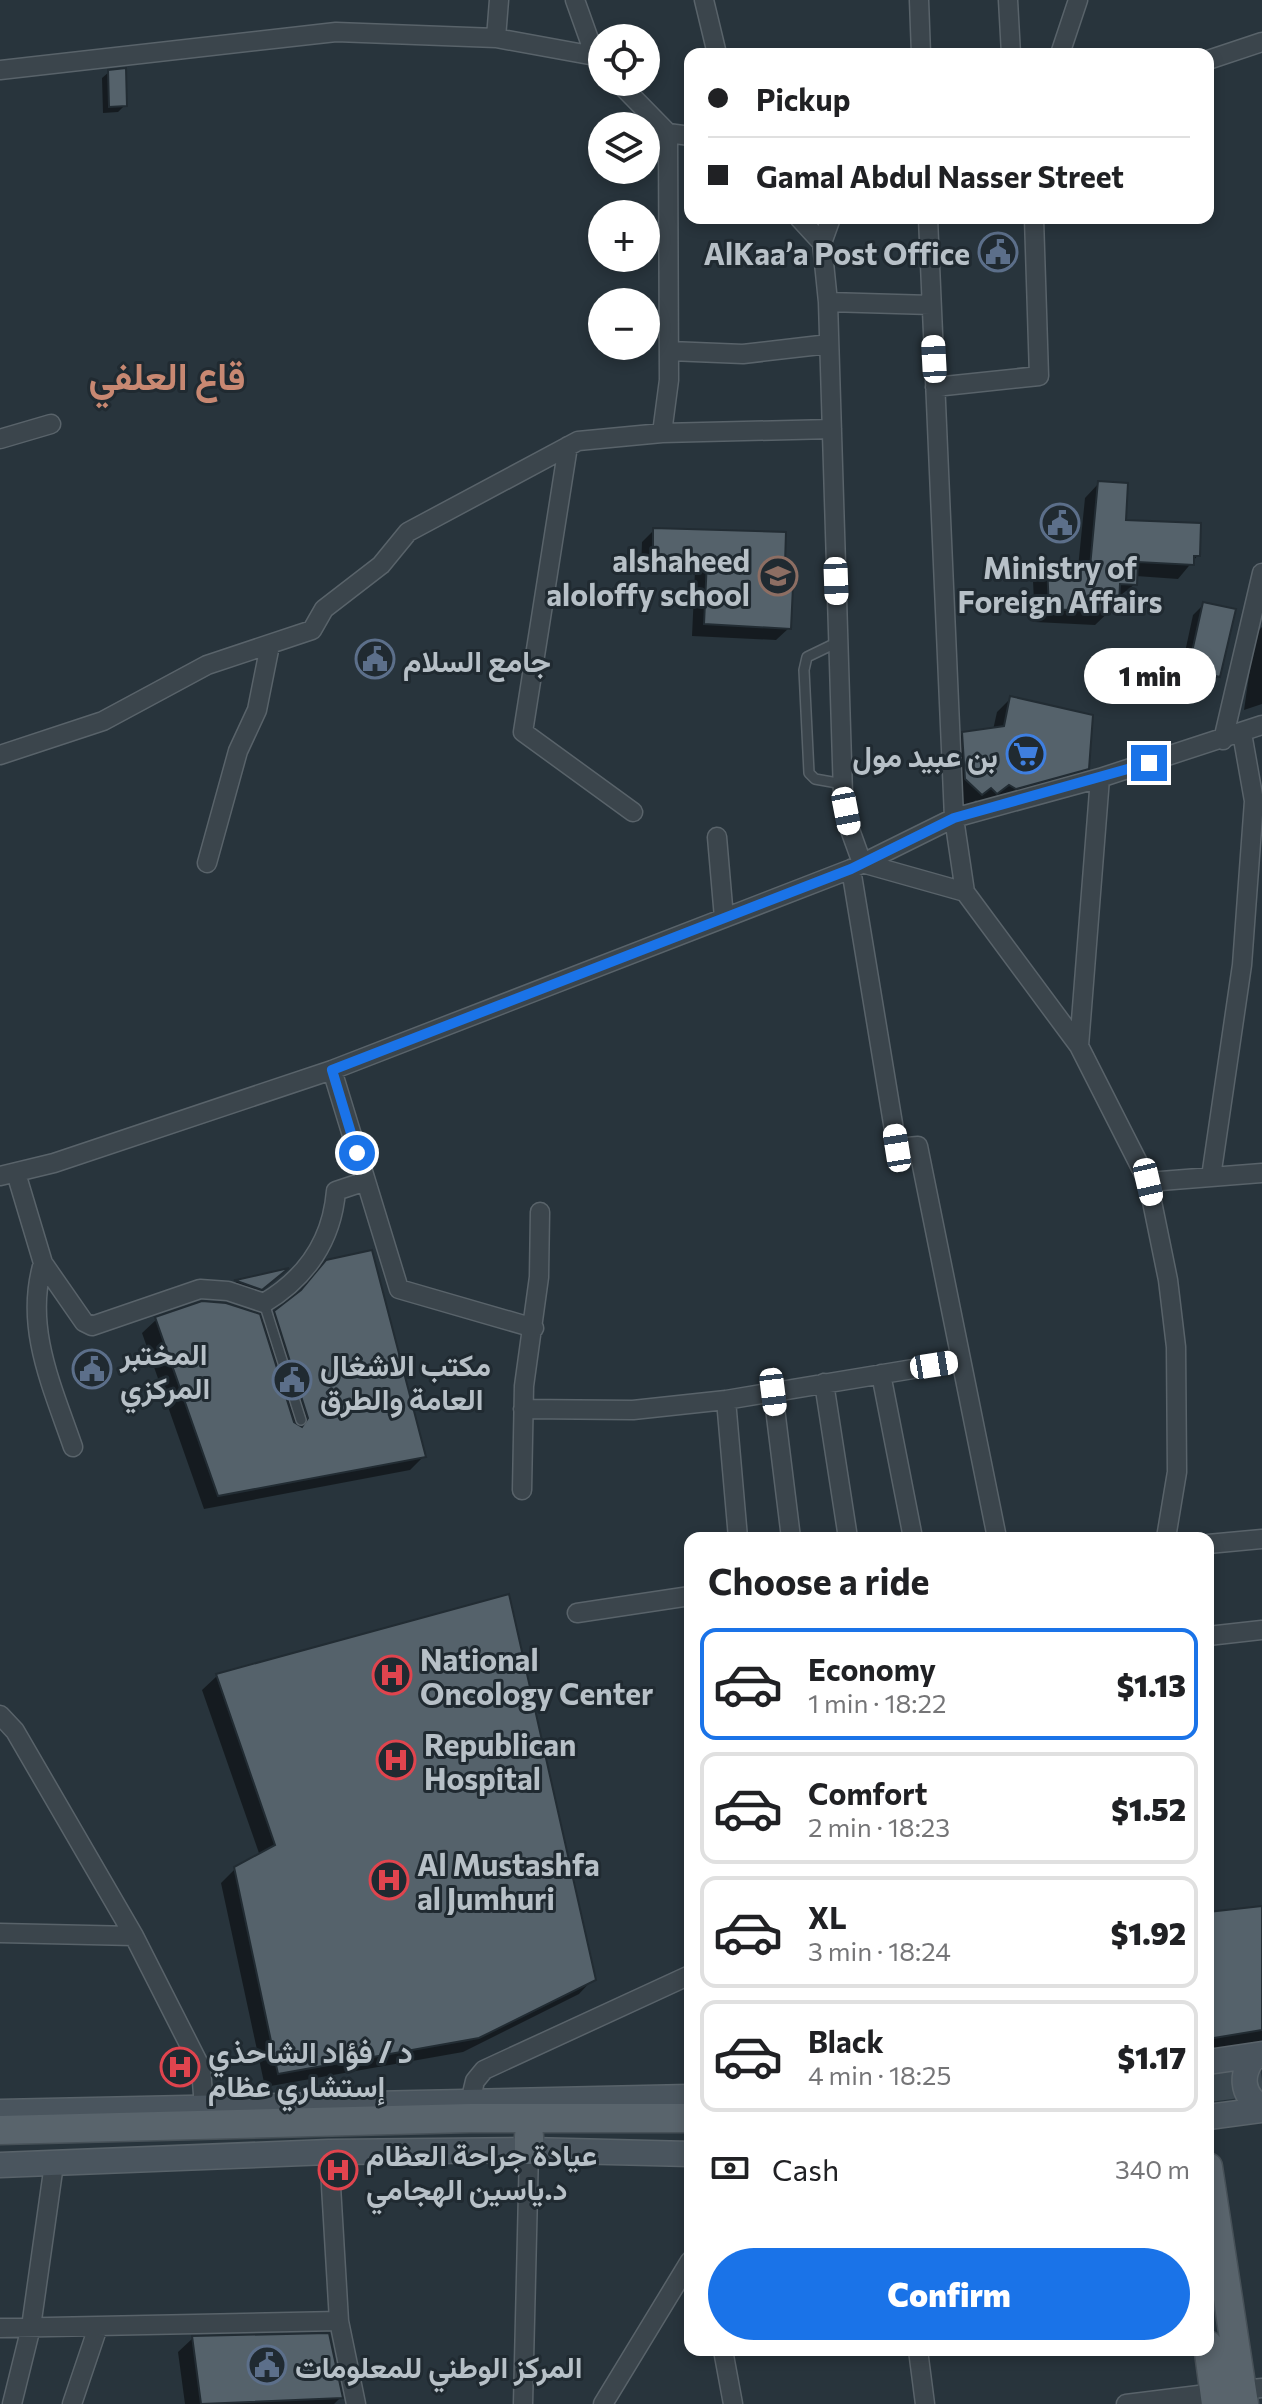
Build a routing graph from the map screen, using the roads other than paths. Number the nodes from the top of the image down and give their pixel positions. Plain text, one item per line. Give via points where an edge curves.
1 (499, 0) edge
2 (575, 0) edge
3 (704, 0) edge
4 (919, 0) edge
5 (1008, 0) edge
6 (1078, 0) edge
7 (588, 34) edge
8 (496, 38) junction
9 (1262, 42) edge
10 (716, 48) edge
11 (921, 48) edge
12 (1011, 48) edge
13 (1062, 48) edge
14 (588, 58) edge
15 (1214, 58) edge
16 (0, 70) edge
17 (632, 96) edge
18 (668, 133) junction
19 (684, 135) edge
20 (805, 224) edge
21 (829, 224) edge
22 (928, 224) edge
23 (1034, 224) edge
24 (822, 243) junction
25 (828, 302) junction
26 (931, 305) junction
27 (829, 344) junction
28 (670, 351) junction
29 (935, 387) junction
30 (51, 424) dead end
31 (832, 429) junction
32 (662, 433) junction
33 (0, 439) edge
34 (568, 446) junction
35 (1262, 573) edge
36 (838, 642) junction
37 (270, 645) junction
38 (1262, 725) edge
39 (1242, 733) junction
40 (1223, 740) junction
41 (0, 755) edge
42 (1100, 778) junction
43 (843, 784) junction
44 (633, 812) dead end
45 (954, 818) junction
46 (717, 837) dead end
47 (207, 863) dead end
48 (856, 866) junction
49 (965, 892) junction
50 (724, 918) junction
51 (1079, 1046) junction
52 (332, 1070) junction
53 (1262, 1173) edge
54 (8, 1174) edge
55 (1211, 1177) junction
56 (366, 1181) junction
57 (1148, 1182) junction
58 (540, 1212) dead end
59 (43, 1263) junction
60 (264, 1303) junction
61 (534, 1328) junction
62 (961, 1361) junction
63 (881, 1374) junction
64 (824, 1383) junction
65 (773, 1392) junction
66 (726, 1400) junction
67 (523, 1409) junction
68 (301, 1420) dead end
69 (73, 1447) dead end
70 (522, 1490) dead end
71 (737, 1532) edge
72 (790, 1532) edge
73 (847, 1532) edge
74 (912, 1532) edge
75 (996, 1532) edge
76 (1167, 1532) edge
77 (1262, 1539) edge
78 (1214, 1543) edge
79 (684, 1597) edge
80 (577, 1613) dead end
81 (1262, 1630) edge
82 (1214, 1635) edge
83 (0, 1715) edge
84 (8, 1731) edge
85 (0, 1933) edge
86 (134, 1936) junction
87 (684, 1978) edge
88 (1259, 2055) edge
89 (1214, 2061) edge
90 (684, 2097) edge
91 (204, 2108) junction
92 (1262, 2109) edge
93 (470, 2110) junction
94 (0, 2112) edge
95 (1214, 2116) edge
96 (684, 2118) edge
97 (0, 2130) edge
98 (684, 2136) edge
99 (529, 2143) junction
100 (0, 2149) edge
101 (329, 2152) junction
102 (684, 2154) edge
103 (54, 2164) junction
104 (0, 2165) edge
105 (1214, 2216) edge
106 (684, 2271) edge
107 (339, 2321) junction
108 (31, 2327) junction
109 (98, 2327) junction
110 (0, 2328) edge
111 (724, 2356) edge
112 (919, 2356) edge
113 (1214, 2356) edge
114 (1236, 2396) edge
115 (12, 2404) edge
116 (72, 2404) edge
117 (356, 2404) edge
118 (523, 2404) edge
119 (603, 2404) edge
120 (733, 2404) edge
121 (925, 2404) edge
122 (1126, 2404) edge

1 - 8 street
2 - 7 street
3 - 10 street
4 - 11 street
5 - 12 street
6 - 13 street
8 - 14 street
8 - 16 street via 336,32
9 - 15 street
17 - 18 street
18 - 19 street
18 - 28 street
20 - 24 street
21 - 24 street
22 - 26 street
23 - 29 street via 1039,376
24 - 25 street
25 - 26 street
25 - 27 street
26 - 29 street
27 - 28 street via 743,354
27 - 31 street
28 - 32 street
29 - 45 street
30 - 33 street
31 - 32 street
31 - 36 street
32 - 34 street
34 - 37 street via 408,532 381,565 324,609 312,630
34 - 44 street via 523,732
35 - 40 street
36 - 43 street
36 - 43 lane via 807,657 804,670 809,773
37 - 41 street via 207,665 103,721
37 - 47 street via 257,710 238,751
38 - 39 street
39 - 40 street
39 - 55 street via 1254,801 1252,831 1242,965
40 - 42 street
42 - 45 street
42 - 51 street
43 - 48 street
45 - 48 street
45 - 49 street
46 - 50 street
48 - 49 street
48 - 50 street
48 - 62 street via 897,1148 918,1146
49 - 51 street
50 - 52 street
51 - 57 street
52 - 54 street
52 - 56 street
53 - 55 street
54 - 59 street
55 - 57 street
56 - 60 street via 336,1191 334,1216 311,1266
56 - 61 street via 399,1289
57 - 76 street via 1176,1347 1177,1472
58 - 61 street
59 - 60 street via 92,1326 200,1289 228,1291
59 - 69 street via 35,1305 37,1338
60 - 68 lane
61 - 67 street
62 - 63 street
62 - 75 street
63 - 64 street
63 - 74 street
64 - 65 street
64 - 73 street
65 - 66 street
65 - 72 street
66 - 67 street via 633,1410
66 - 71 street
67 - 70 street
77 - 78 street
79 - 80 street
81 - 82 street
83 - 84 street
84 - 86 street
85 - 86 street
86 - 91 street via 201,2068
87 - 93 street via 484,2070 475,2081
88 - 89 main road
88 - 92 main road via 1249,2063 1244,2085
90 - 93 main road
91 - 93 main road
91 - 94 main road
92 - 95 main road
93 - 96 main road
93 - 97 main road
98 - 99 main road
99 - 100 main road
99 - 101 main road
99 - 102 main road
99 - 118 street
101 - 103 main road
101 - 107 street
103 - 104 main road
103 - 108 street
105 - 114 main road
106 - 119 street
107 - 109 street
107 - 117 street
108 - 109 street
108 - 110 street
108 - 115 street
109 - 116 street
111 - 120 street
112 - 121 street
113 - 114 main road
114 - 122 street

